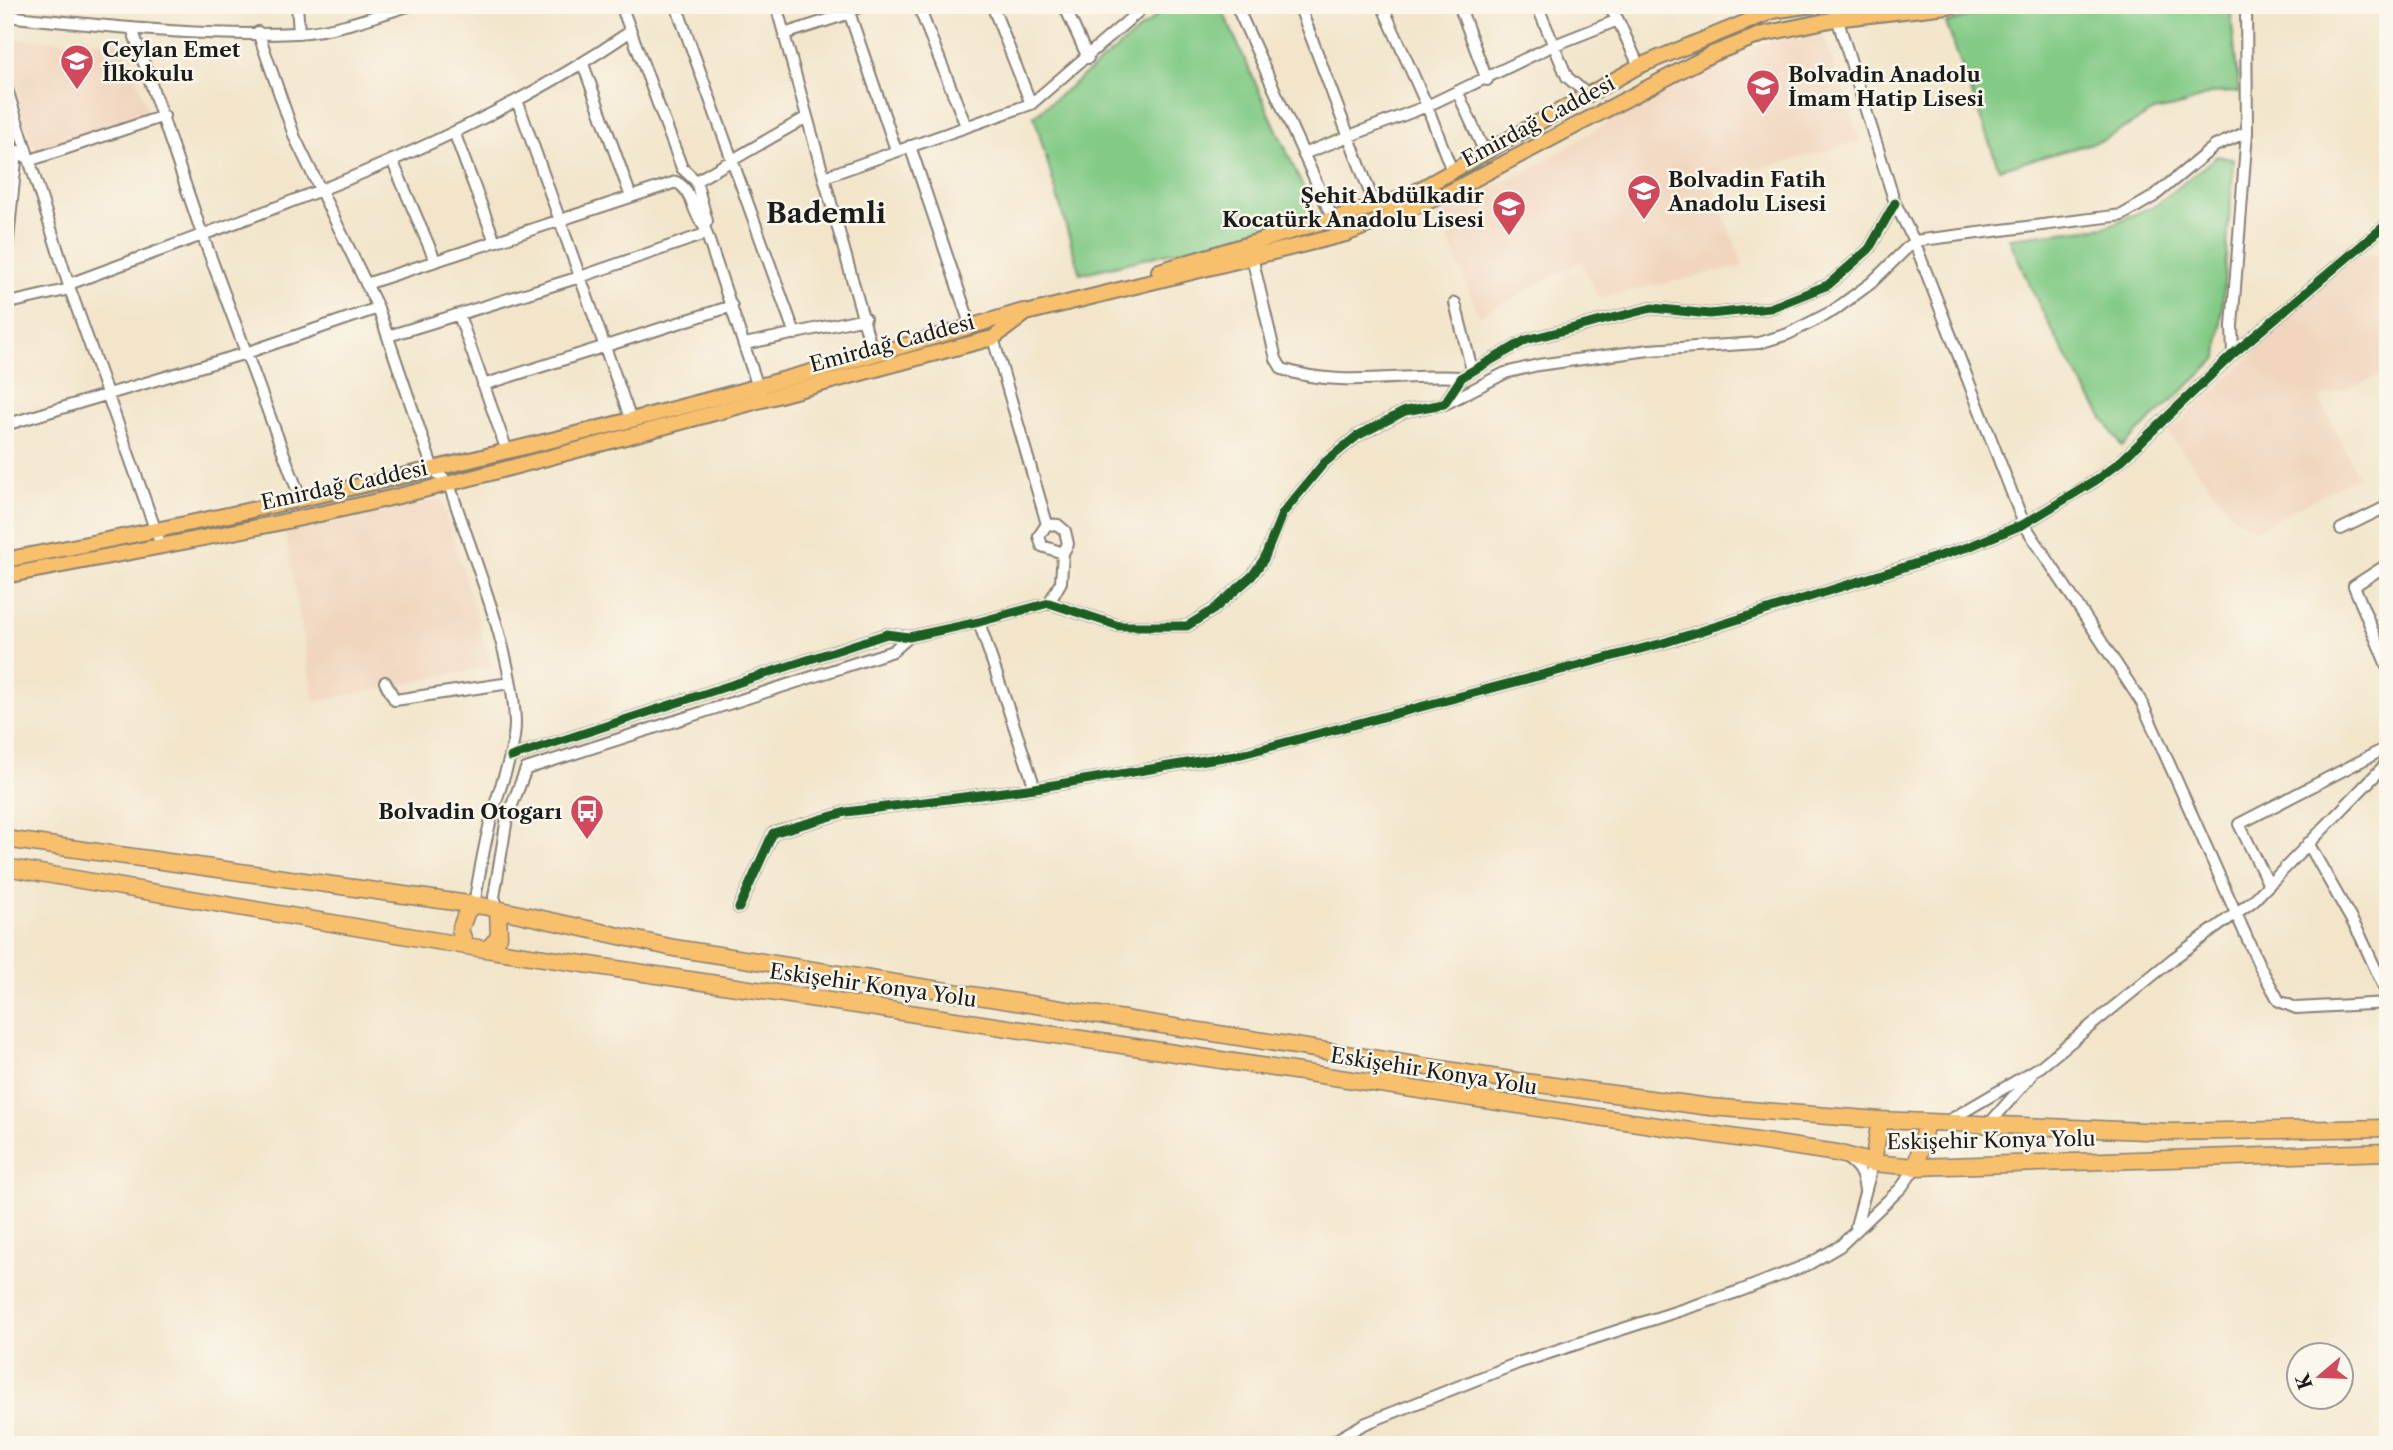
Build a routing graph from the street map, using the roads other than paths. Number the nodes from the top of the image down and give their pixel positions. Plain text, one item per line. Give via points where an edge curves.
1 (297, 5) edge
2 (411, 5) edge
3 (621, 5) edge
4 (676, 5) edge
5 (776, 5) edge
6 (863, 5) edge
7 (918, 5) edge
8 (992, 5) edge
9 (1064, 5) edge
10 (1146, 5) edge
11 (1236, 5) edge
12 (1299, 5) edge
13 (1382, 5) edge
14 (1459, 5) edge
15 (1537, 5) edge
16 (1812, 5) edge
17 (1956, 5) edge
18 (2246, 5) edge
19 (1610, 6) edge
20 (1772, 8) edge
21 (842, 11) edge
22 (1834, 12) edge
23 (5, 16) edge
24 (1618, 20) junction
25 (132, 28) junction
26 (631, 31) junction
27 (258, 32) junction
28 (299, 33) junction
29 (784, 34) junction
30 (1552, 46) junction
31 (1088, 58) junction
32 (583, 64) junction
33 (1639, 66) junction
34 (1487, 80) junction
35 (5, 83) edge
36 (1458, 93) junction
37 (1588, 95) junction
38 (518, 103) junction
39 (1031, 104) junction
40 (1427, 106) junction
41 (164, 116) junction
42 (807, 117) junction
43 (966, 126) junction
44 (454, 132) junction
45 (2247, 132) junction
46 (1348, 135) junction
47 (910, 146) junction
48 (896, 150) junction
49 (11, 151) edge
50 (1485, 153) junction
51 (1303, 154) junction
52 (31, 160) junction
53 (392, 160) junction
54 (733, 160) junction
55 (1452, 171) junction
56 (824, 177) junction
57 (695, 181) junction
58 (321, 191) junction
59 (631, 197) junction
60 (1895, 202) junction
61 (1375, 206) junction
62 (1333, 219) junction
63 (561, 220) junction
64 (2387, 225) edge
65 (705, 230) junction
66 (202, 234) junction
67 (1346, 234) junction
68 (494, 239) junction
69 (1914, 241) junction
70 (1252, 257) junction
71 (435, 260) junction
72 (5, 268) edge
73 (580, 277) junction
74 (366, 284) junction
75 (69, 287) junction
76 (1455, 303) dead end
77 (5, 304) edge
78 (732, 306) junction
79 (378, 308) junction
80 (459, 315) junction
81 (865, 318) junction
82 (971, 327) junction
83 (795, 334) junction
84 (388, 336) junction
85 (993, 338) junction
86 (745, 344) junction
87 (604, 346) junction
88 (246, 353) junction
89 (873, 354) junction
90 (2233, 354) junction
91 (1467, 373) junction
92 (483, 385) junction
93 (758, 386) junction
94 (108, 396) junction
95 (762, 401) junction
96 (1444, 404) junction
97 (631, 420) junction
98 (5, 425) edge
99 (507, 451) junction
100 (433, 469) junction
101 (449, 484) junction
102 (301, 500) junction
103 (2388, 506) edge
104 (1046, 524) junction
105 (2024, 524) junction
106 (2341, 529) dead end
107 (155, 531) junction
108 (161, 546) junction
109 (1063, 553) junction
110 (5, 560) edge
111 (2388, 564) edge
112 (5, 576) edge
113 (1049, 603) junction
114 (979, 622) junction
115 (909, 637) junction
116 (2387, 666) edge
117 (385, 682) dead end
118 (510, 683) junction
119 (2388, 747) edge
120 (511, 757) junction
121 (2388, 762) edge
122 (526, 769) junction
123 (1035, 788) junction
124 (5, 839) edge
125 (2308, 843) junction
126 (5, 867) edge
127 (2269, 885) junction
128 (474, 905) junction
129 (739, 908) dead end
130 (498, 909) junction
131 (2236, 912) junction
132 (477, 948) junction
133 (2388, 996) edge
134 (2388, 1003) edge
135 (2038, 1068) junction
136 (1880, 1120) junction
137 (1948, 1121) junction
138 (1926, 1122) junction
139 (1990, 1123) junction
140 (2388, 1128) edge
141 (2388, 1152) edge
142 (1837, 1153) junction
143 (1873, 1163) junction
144 (1916, 1167) junction
145 (1866, 1195) junction
146 (1855, 1228) junction
147 (1327, 1445) edge

1 - 28 street
2 - 28 street
3 - 26 street
4 - 54 street
5 - 29 street
6 - 21 street
7 - 43 street
8 - 39 street
9 - 31 street
10 - 31 street
11 - 51 street
12 - 46 street
13 - 40 street
14 - 34 street
15 - 30 street
16 - 20 main road, Emirdağ Caddesi
17 - 22 main road, Emirdağ Caddesi
18 - 45 street
19 - 24 street
20 - 33 main road, Emirdağ Caddesi
21 - 29 street
21 - 48 street
22 - 60 street
22 - 67 main road, Emirdağ Caddesi via 1712,54 1442,196
23 - 25 street
24 - 30 street
24 - 33 street
25 - 27 street
25 - 41 street
26 - 32 street
26 - 57 street via 682,168
27 - 28 street
27 - 58 street via 295,138
29 - 42 street
30 - 34 street
30 - 37 street via 1567,77
31 - 39 street
32 - 38 street
32 - 59 street
33 - 37 main road, Emirdağ Caddesi
34 - 36 street
35 - 52 street
36 - 40 street
36 - 50 street
37 - 50 main road, Emirdağ Caddesi
38 - 44 street
38 - 63 street
39 - 43 street
40 - 46 street
40 - 55 street
41 - 52 street
41 - 66 street
42 - 54 street
42 - 56 street
43 - 47 street
44 - 53 street
44 - 68 street
45 - 69 street via 2215,146 2153,197 2122,215
45 - 90 street
46 - 51 street
46 - 61 street
47 - 48 street
47 - 82 street
48 - 56 street
49 - 52 street
49 - 72 street
50 - 55 main road, Emirdağ Caddesi
51 - 62 street
52 - 75 street
53 - 58 street
53 - 71 street
54 - 57 street
54 - 83 street
55 - 61 main road, Emirdağ Caddesi via 1406,197
56 - 81 street
57 - 65 street via 707,221
58 - 66 street
58 - 74 street
59 - 63 street
59 - 65 street via 676,181 686,187
60 - 69 street
60 - 91 street via 1869,249 1828,285 1770,308 1709,314 1652,308 1628,313 1526,340
61 - 62 main road, Emirdağ Caddesi
62 - 67 street
62 - 82 main road, Emirdağ Caddesi
63 - 68 street
63 - 73 street
64 - 90 street
65 - 73 street
65 - 78 street
66 - 75 street
66 - 88 street
67 - 70 main road, Emirdağ Caddesi
68 - 71 street
69 - 96 street via 1871,283 1833,311 1788,334 1759,343 1649,350 1538,365 1505,373
69 - 105 street
70 - 85 main road, Emirdağ Caddesi via 1026,313
70 - 91 street via 1282,369 1304,376 1373,381
71 - 74 street
73 - 80 street
73 - 87 street
74 - 79 street
75 - 77 street
75 - 94 street
76 - 91 street
78 - 86 street
78 - 87 street
79 - 84 street
79 - 88 street
80 - 84 street
80 - 92 street
81 - 83 street
81 - 89 street
82 - 89 main road, Emirdağ Caddesi
83 - 86 street
84 - 100 street
85 - 95 main road, Emirdağ Caddesi
85 - 104 street
86 - 93 street
87 - 92 street
87 - 97 street
88 - 94 street
88 - 102 street
89 - 93 main road, Emirdağ Caddesi
90 - 105 street via 2122,460
91 - 96 street
92 - 99 street
93 - 95 street
93 - 97 main road, Emirdağ Caddesi
94 - 98 street
94 - 107 street
95 - 101 main road, Emirdağ Caddesi
96 - 113 street via 1405,411 1357,436 1324,463 1282,514 1252,576 1187,626 1119,626
97 - 99 main road, Emirdağ Caddesi
99 - 100 main road, Emirdağ Caddesi
100 - 101 street
100 - 102 main road, Emirdağ Caddesi
101 - 108 main road, Emirdağ Caddesi
101 - 118 street
102 - 107 main road, Emirdağ Caddesi
103 - 106 street
104 - 109 street via 1065,531 1068,544
104 - 109 street via 1040,537 1042,547
105 - 123 street via 1968,547 1663,643 1383,718 1242,754
105 - 131 street via 2143,703
107 - 108 street
107 - 110 main road, Emirdağ Caddesi
108 - 112 main road, Emirdağ Caddesi
109 - 113 street via 1061,582
111 - 116 street via 2354,586
113 - 114 street
114 - 115 street
114 - 123 street
115 - 120 street via 887,634
115 - 122 street via 893,651
117 - 118 street via 395,700
118 - 120 street via 515,722
119 - 127 street via 2239,824
120 - 122 street
120 - 128 street via 494,806
121 - 125 street
122 - 130 street via 507,818 494,897
123 - 129 street via 846,812 772,833
124 - 128 highway
125 - 127 street
125 - 133 street
126 - 132 highway, Eskişehir Konya Yolu
127 - 131 street
128 - 130 highway
128 - 132 highway via 460,930
130 - 132 highway via 499,937
130 - 136 highway via 674,948 1517,1081 1710,1107
131 - 134 street via 2279,1001 2296,1007
131 - 135 street
132 - 142 highway, Eskişehir Konya Yolu
135 - 137 street
135 - 139 street
136 - 138 highway
136 - 143 highway
137 - 138 highway
137 - 139 highway
138 - 144 highway
139 - 140 highway via 2169,1132
141 - 144 highway, Eskişehir Konya Yolu
142 - 143 highway, Eskişehir Konya Yolu
142 - 145 street via 1855,1163 1863,1175
143 - 144 highway, Eskişehir Konya Yolu
143 - 145 street
144 - 146 street via 1901,1188
145 - 146 street
146 - 147 street via 1840,1246 1809,1264 1518,1363 1364,1424

